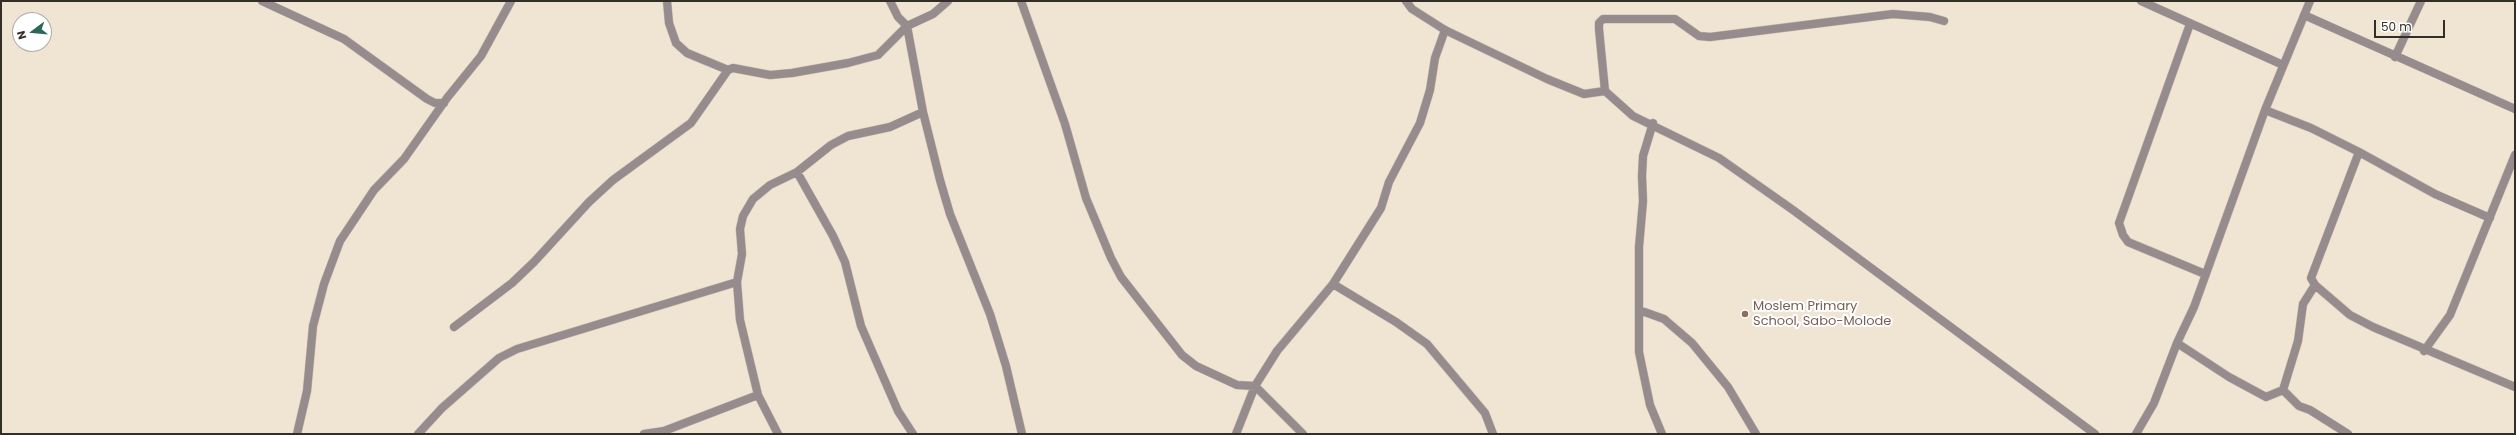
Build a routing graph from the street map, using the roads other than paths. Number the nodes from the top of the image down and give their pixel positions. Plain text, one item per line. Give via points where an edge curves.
1 (262, 1) edge
2 (510, 1) edge
3 (667, 1) edge
4 (890, 1) edge
5 (948, 1) edge
6 (1021, 1) edge
7 (1406, 1) edge
8 (2141, 1) edge
9 (2310, 1) edge
10 (2421, 1) edge
11 (2304, 15) junction
12 (1944, 21) dead end
13 (2190, 24) junction
14 (908, 26) junction
15 (1445, 30) junction
16 (2395, 57) junction
17 (2283, 65) junction
18 (728, 70) junction
19 (1606, 91) junction
20 (444, 103) junction
21 (2515, 109) edge
22 (2266, 110) junction
23 (923, 112) junction
24 (1653, 124) junction
25 (2359, 152) junction
26 (2515, 155) edge
27 (797, 172) junction
28 (2490, 218) junction
29 (2205, 274) junction
30 (737, 282) junction
31 (1333, 284) junction
32 (2315, 285) junction
33 (1639, 310) junction
34 (454, 326) dead end
35 (2177, 343) junction
36 (2424, 350) junction
37 (1255, 386) junction
38 (2515, 387) edge
39 (2283, 390) junction
40 (758, 396) junction
41 (297, 434) edge
42 (418, 434) edge
43 (644, 434) edge
44 (778, 434) edge
45 (913, 434) edge
46 (1022, 434) edge
47 (1236, 434) edge
48 (1303, 434) edge
49 (1493, 434) edge
50 (1662, 434) edge
51 (1756, 434) edge
52 (2095, 434) edge
53 (2136, 434) edge
54 (2348, 434) edge

1 - 20 street via 344,39 426,99
2 - 20 street via 481,56
3 - 18 street via 666,11 676,43 687,53
4 - 14 street via 898,17
5 - 14 street via 933,14
6 - 37 street via 1065,124 1086,198 1121,277 1182,355 1196,366 1237,385
7 - 15 street via 1412,9
8 - 13 street
9 - 11 street
10 - 16 street
11 - 16 street
11 - 17 street
12 - 19 street via 1930,17 1894,14 1710,37 1699,36 1674,19 1603,19 1599,23 1599,29
13 - 17 street
13 - 29 street via 2119,223 2128,242
14 - 18 street via 878,55 848,63 770,75 733,68
14 - 23 street
15 - 19 street via 1584,94
15 - 31 street via 1435,58 1430,90 1420,123 1390,182 1381,208
16 - 21 street
17 - 22 street
18 - 34 street via 692,123 613,180 512,283
19 - 24 street via 1633,116
20 - 41 street via 404,159 358,210 340,241 324,284 314,326 307,391
22 - 25 street
22 - 29 street
23 - 27 street via 890,127 848,136 831,145
23 - 46 street via 950,214 990,314
24 - 33 street via 1643,156 1642,169
24 - 52 street via 1713,154 1753,181
25 - 28 street via 2435,194
25 - 32 street via 2310,278
26 - 28 street
27 - 30 street via 770,185 753,199 743,216 740,229 742,254
27 - 45 street via 845,262 861,326 898,411
28 - 36 street via 2450,315
29 - 35 street via 2194,307
30 - 40 street via 740,320
30 - 42 street via 517,349 499,358 442,408
31 - 37 street via 1277,351
31 - 49 street via 1396,322 1426,344 1485,413
32 - 36 street via 2350,315
32 - 39 street via 2303,304 2298,341
33 - 50 street via 1641,368 1650,405
33 - 51 street via 1664,319 1692,342 1728,387
35 - 39 street via 2229,377 2266,397
35 - 53 street via 2154,403
36 - 38 street
37 - 47 street
37 - 48 street
39 - 54 street via 2299,406
40 - 43 street via 664,431
40 - 44 street

